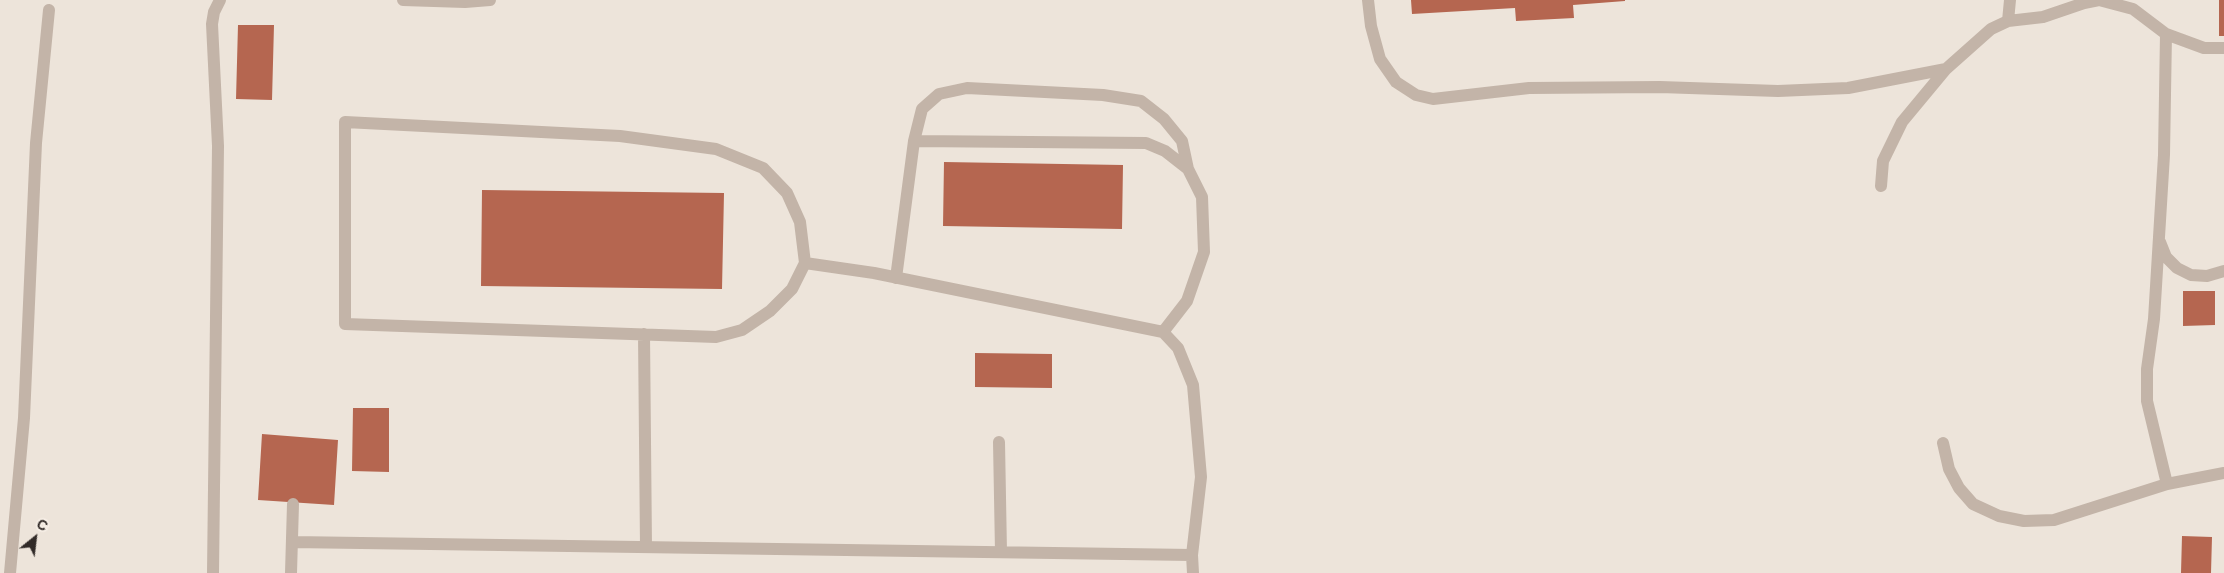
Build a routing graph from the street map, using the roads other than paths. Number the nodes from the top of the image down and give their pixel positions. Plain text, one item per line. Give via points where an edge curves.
1 (220, 0) edge
2 (402, 0) edge
3 (490, 0) edge
4 (1368, 0) edge
5 (2010, 0) edge
6 (49, 10) dead end
7 (2008, 22) junction
8 (2166, 34) junction
9 (2224, 48) edge
10 (1946, 69) junction
11 (914, 141) junction
12 (1188, 169) junction
13 (1881, 186) dead end
14 (2159, 240) junction
15 (805, 263) junction
16 (2224, 271) edge
17 (896, 278) junction
18 (1163, 332) junction
19 (644, 334) junction
20 (999, 442) dead end
21 (1943, 443) dead end
22 (2224, 473) edge
23 (2168, 484) junction
24 (293, 504) dead end
25 (292, 542) junction
26 (646, 547) junction
27 (1001, 552) junction
28 (1192, 556) junction
29 (10, 573) edge
30 (213, 573) edge
31 (291, 573) edge
32 (1193, 573) edge

1 - 30 lane via 212,24 218,146
2 - 3 lane
4 - 10 lane via 1380,59 1396,82 1416,95 1433,99 1538,88 1660,87 1778,92 1848,88
5 - 7 lane
6 - 29 lane via 36,143 24,418
7 - 8 lane via 2043,17 2099,0 2133,9
7 - 10 lane via 1991,29
8 - 9 lane via 2204,48
8 - 14 lane
10 - 13 lane via 1902,122 1883,161
11 - 12 lane via 1146,143 1166,151
11 - 12 lane via 922,109 939,94 967,88 1103,94 1141,101 1164,119 1182,141
11 - 17 lane
12 - 18 lane via 1202,197 1204,252 1187,301
14 - 16 lane via 2166,257 2176,268 2191,275 2207,276
14 - 23 lane via 2147,401
15 - 17 lane
15 - 19 lane via 792,289 770,311 742,330 716,337
15 - 19 lane via 800,222 787,193 763,168 716,149 620,136 344,122 345,324
17 - 18 lane
18 - 28 lane via 1178,348 1193,385 1201,477
19 - 26 lane
20 - 27 lane
21 - 23 lane via 1959,488 1973,504 1999,516 2024,521 2054,520
22 - 23 lane
24 - 25 lane
25 - 26 lane
25 - 31 lane
26 - 27 lane
27 - 28 lane
28 - 32 lane

